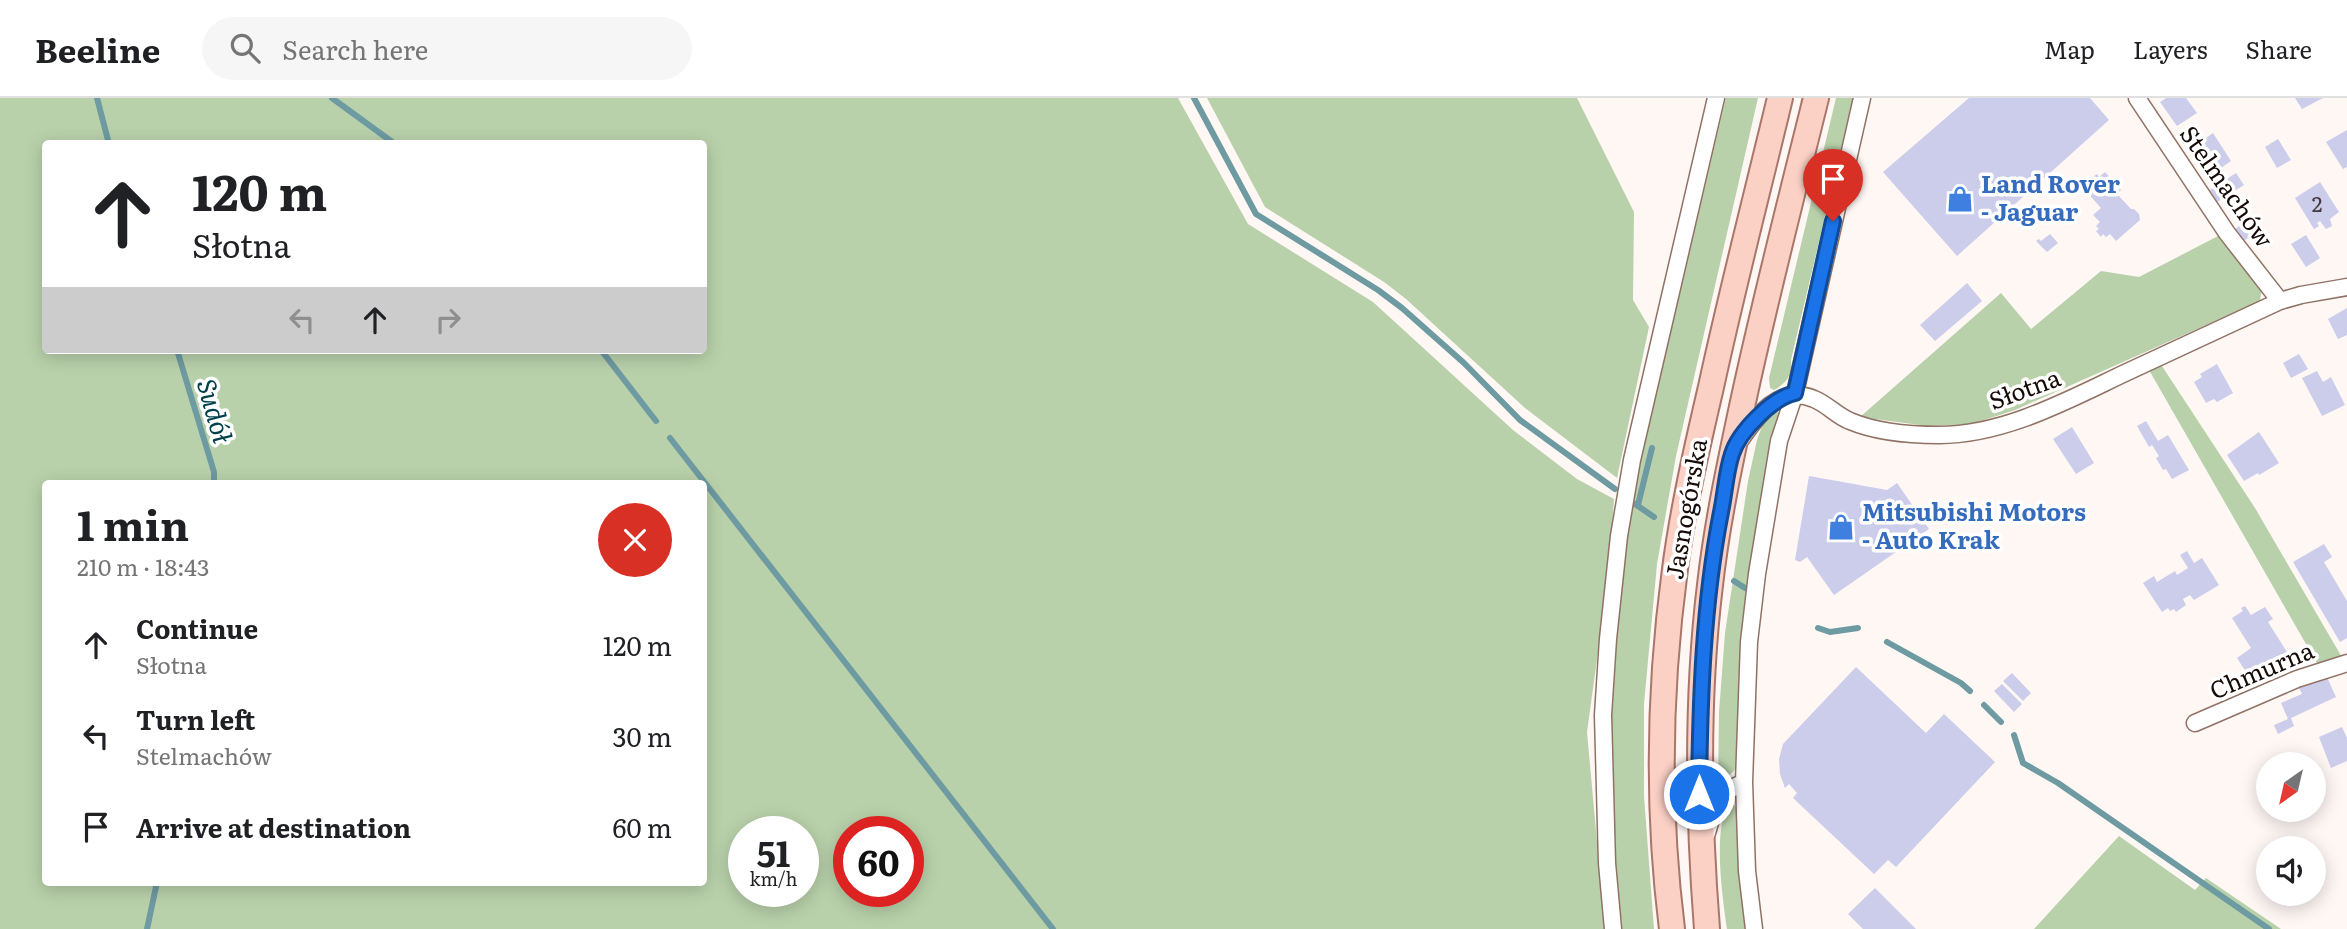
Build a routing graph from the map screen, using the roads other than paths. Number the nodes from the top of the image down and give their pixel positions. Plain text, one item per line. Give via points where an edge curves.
1 (1716, 98) edge
2 (1780, 98) edge
3 (1816, 98) edge
4 (1862, 98) edge
5 (2137, 98) edge
6 (2347, 287) edge
7 (2280, 301) junction
8 (1795, 393) junction
9 (1732, 452) junction
10 (2347, 663) edge
11 (2195, 723) dead end
12 (1745, 782) junction
13 (1702, 852) junction
14 (1613, 929) edge
15 (1672, 929) edge
16 (1707, 929) edge
17 (1754, 929) edge

1 - 14 street via 1632,460 1619,536 1603,715
2 - 15 main road, Jasnogórska via 1698,443 1674,578 1662,755
3 - 9 main road, Jasnogórska
4 - 8 street
5 - 7 street, Stelmachów via 2227,233
6 - 7 street, Słotna
7 - 8 street, Słotna via 2085,392 2024,418 1974,432 1940,435 1871,428
8 - 9 street via 1764,410
8 - 12 street via 1779,441 1757,574 1749,642
9 - 13 main road, Jasnogórska via 1715,544 1702,663
10 - 11 street, Chmurna
12 - 13 street via 1718,800
12 - 17 street
13 - 16 main road, Jasnogórska

